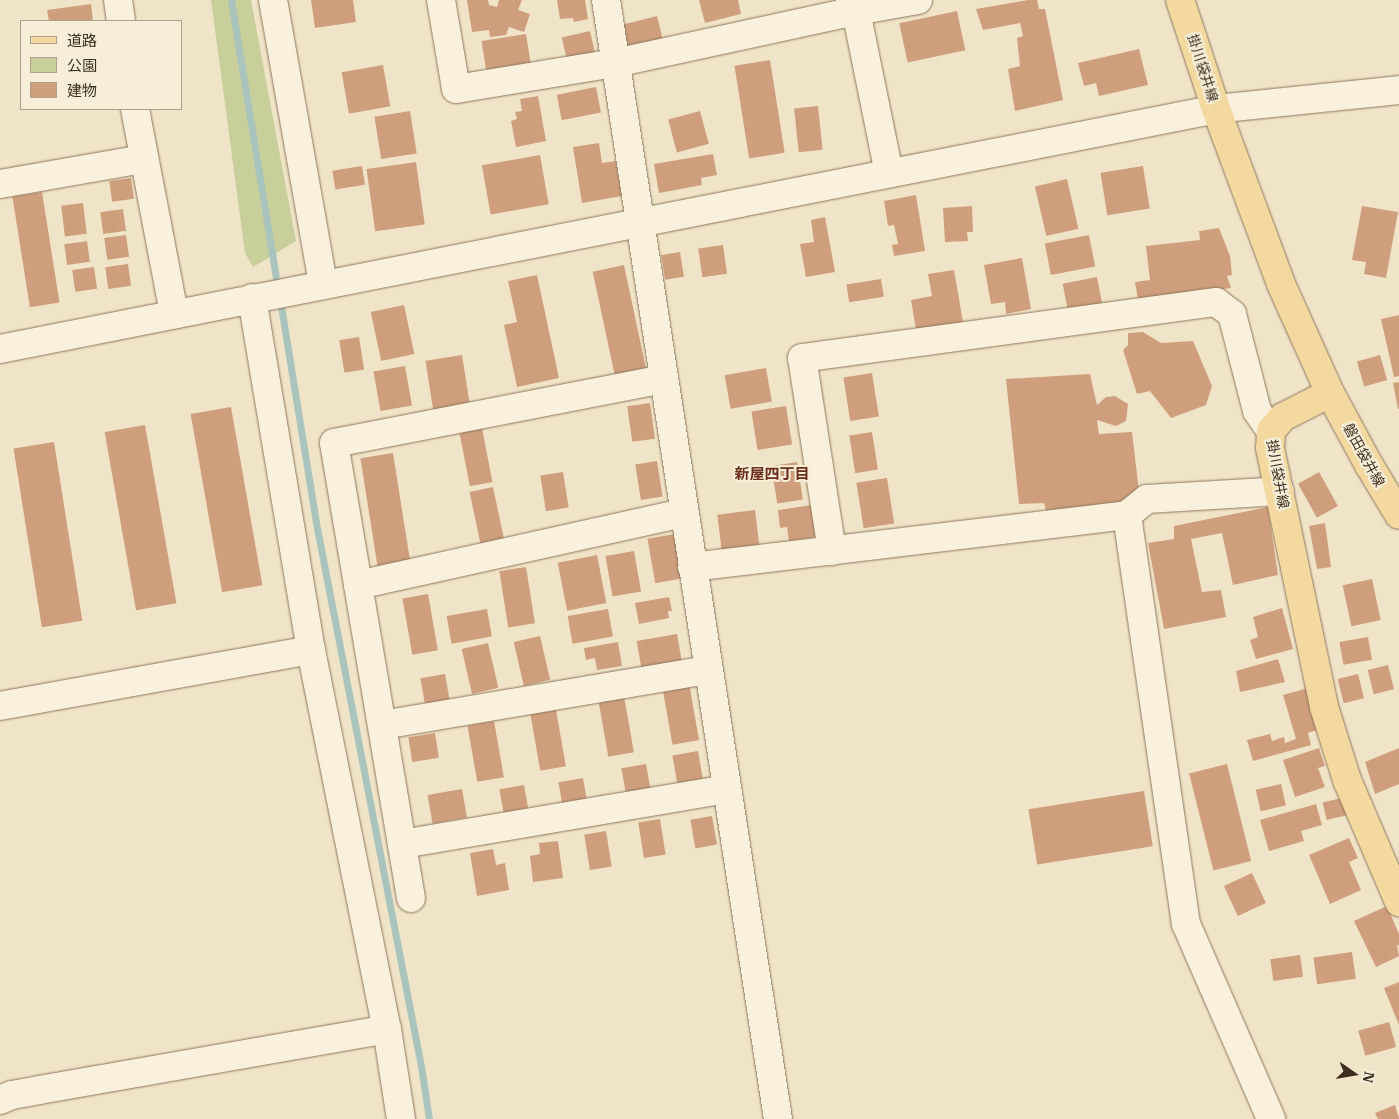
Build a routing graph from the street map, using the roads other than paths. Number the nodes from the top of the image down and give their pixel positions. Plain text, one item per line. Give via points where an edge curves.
1 (118, 0) edge
2 (273, 0) edge
3 (442, 0) edge
4 (606, 0) edge
5 (918, 0) edge
6 (1180, 0) edge
7 (853, 6) edge
8 (121, 20) edge
9 (615, 63) junction
10 (1399, 90) edge
11 (1216, 109) junction
12 (135, 110) edge
13 (143, 159) junction
14 (889, 173) junction
15 (0, 184) edge
16 (640, 223) junction
17 (323, 284) junction
18 (257, 297) junction
19 (174, 314) junction
20 (0, 349) edge
21 (663, 379) junction
22 (1330, 393) junction
23 (1271, 431) junction
24 (1280, 491) junction
25 (684, 513) junction
26 (1126, 515) junction
27 (1399, 515) edge
28 (832, 551) junction
29 (692, 567) junction
30 (358, 585) junction
31 (311, 650) junction
32 (708, 670) junction
33 (0, 706) edge
34 (382, 725) junction
35 (726, 789) junction
36 (402, 844) junction
37 (412, 898) dead end
38 (1399, 902) edge
39 (387, 1029) junction
40 (0, 1100) edge
41 (401, 1119) edge
42 (778, 1119) edge
43 (1271, 1119) edge

1 - 8 street
2 - 17 street
3 - 9 street via 456,89
4 - 9 street
5 - 7 street
6 - 11 main road, 掛川袋井線
7 - 9 street
7 - 14 street
9 - 16 street
10 - 11 street
11 - 14 street
11 - 22 main road, 掛川袋井線 via 1281,284
12 - 13 street
13 - 15 street
13 - 19 street
14 - 16 street
16 - 17 street
16 - 21 street
17 - 18 street
18 - 19 street
18 - 31 street
19 - 20 street
21 - 25 street
21 - 30 street via 334,443
22 - 23 main road, 掛川袋井線 via 1283,417
22 - 27 main road, 磐田袋井線
23 - 24 main road, 掛川袋井線 via 1270,448
23 - 28 street via 1257,411 1232,314 1216,302 802,358
24 - 26 street via 1147,499
24 - 38 main road, 掛川袋井線 via 1324,707 1347,780
25 - 29 street
25 - 30 street
26 - 28 street
26 - 43 street via 1186,924
28 - 29 street
29 - 32 street
30 - 34 street
31 - 33 street
31 - 39 street
32 - 34 street
32 - 35 street
34 - 36 street
35 - 36 street
35 - 42 street
36 - 37 street
39 - 40 street
39 - 41 street

